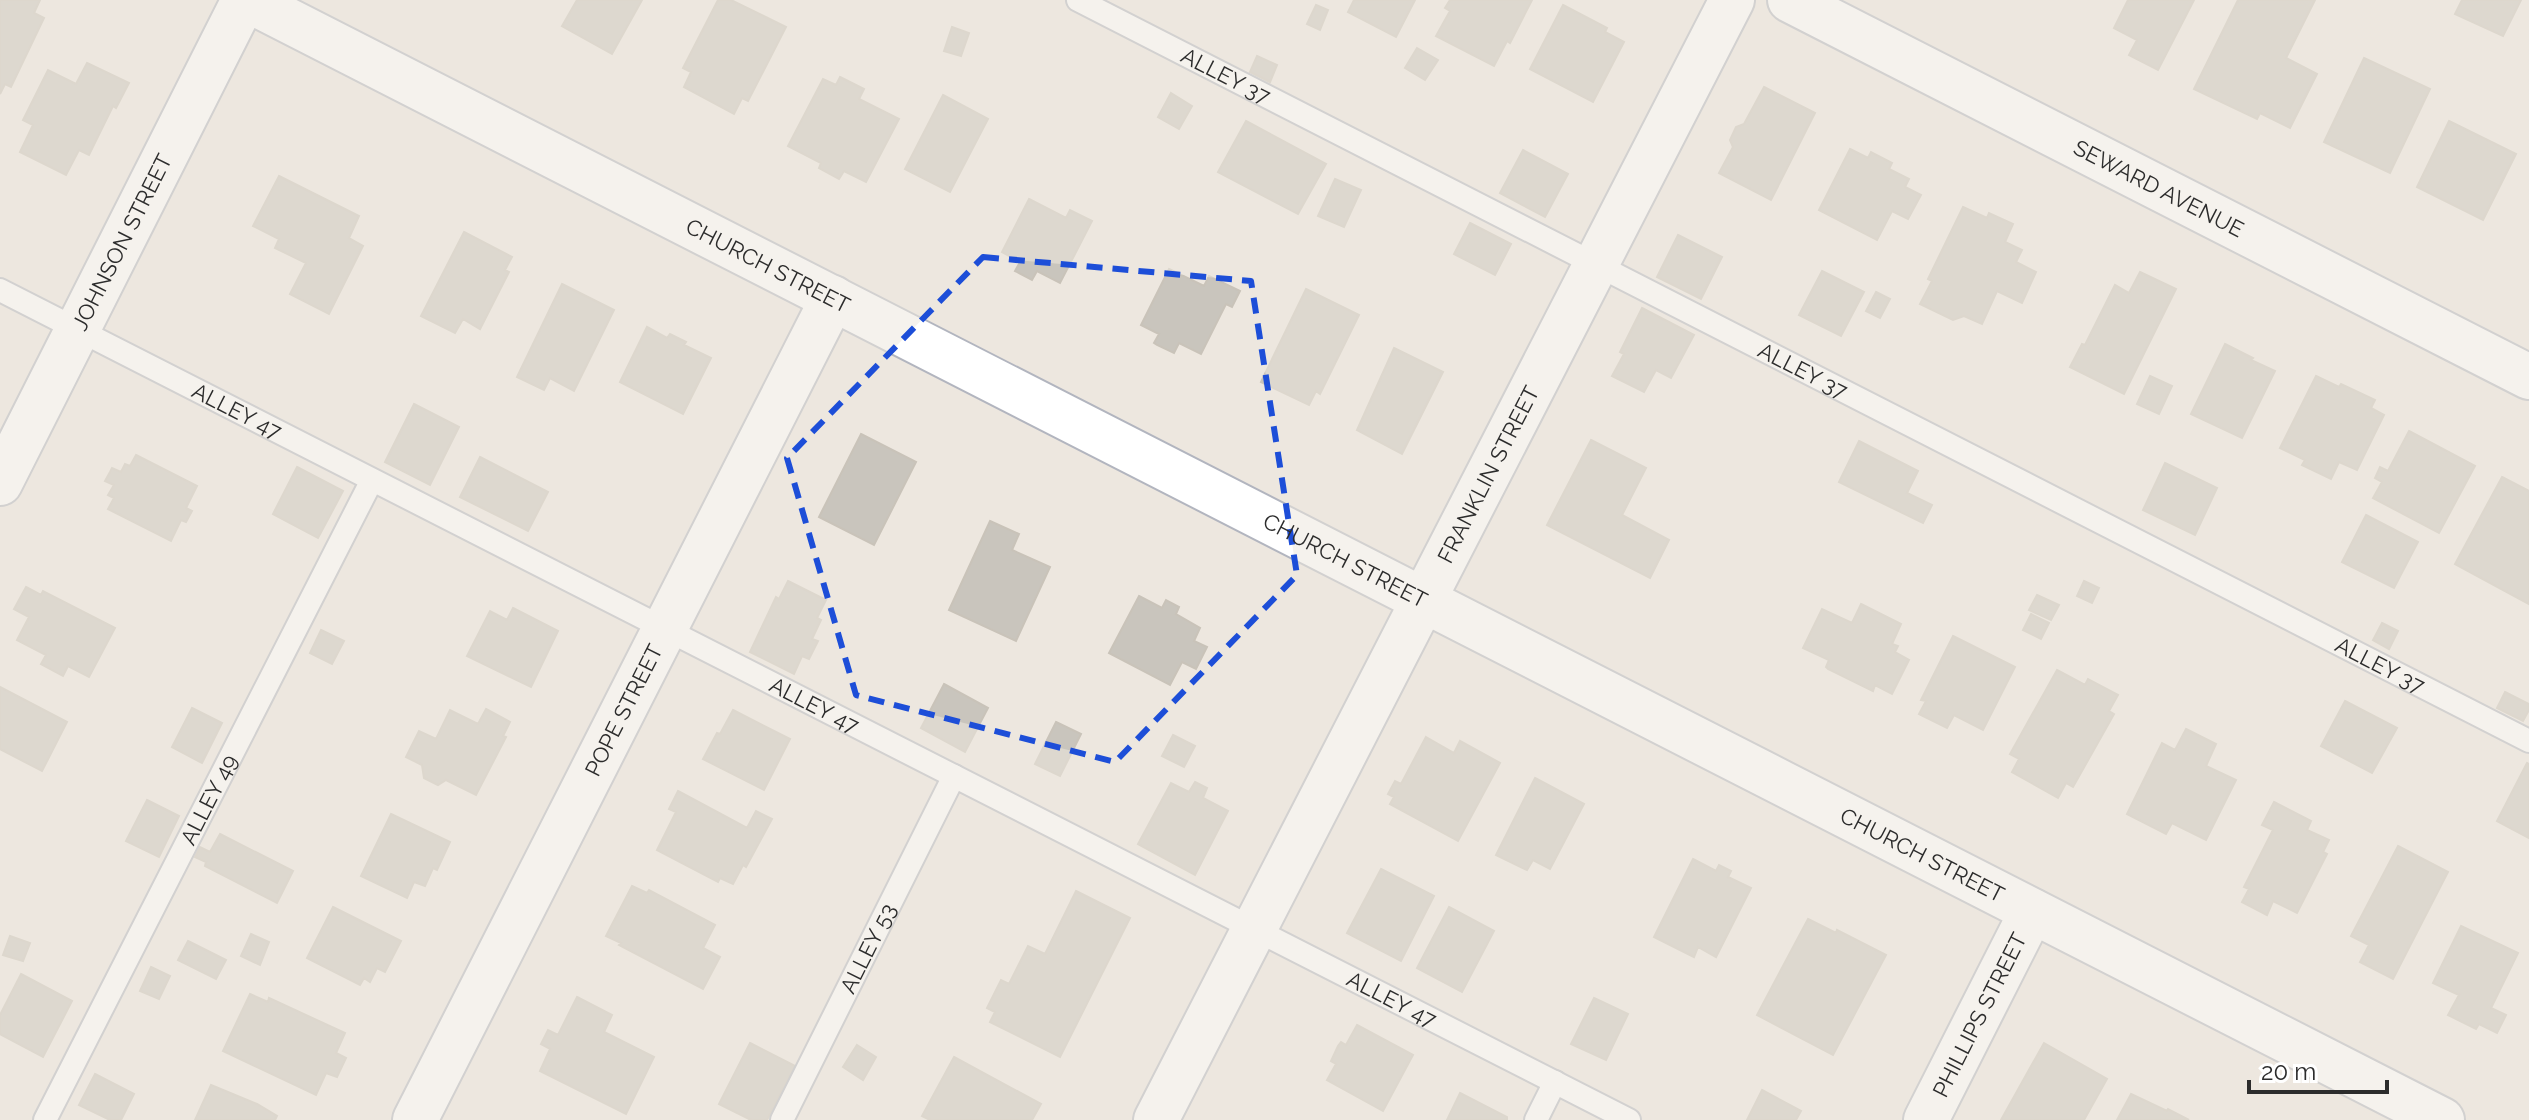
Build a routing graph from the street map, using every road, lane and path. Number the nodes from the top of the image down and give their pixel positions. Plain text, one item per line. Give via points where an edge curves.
1 (246, 0) edge
2 (1078, 0) edge
3 (1732, 0) edge
4 (1790, 0) edge
5 (1596, 265) junction
6 (0, 290) edge
7 (833, 298) junction
8 (77, 330) junction
9 (2529, 377) edge
10 (372, 480) junction
11 (0, 483) edge
12 (1424, 600) junction
13 (665, 629) junction
14 (2529, 741) edge
15 (954, 776) junction
16 (2032, 911) junction
17 (1254, 929) junction
18 (1555, 1082) junction
19 (45, 1120) edge
20 (415, 1120) edge
21 (782, 1120) edge
22 (1156, 1120) edge
23 (1536, 1120) edge
24 (1629, 1120) edge
25 (1926, 1120) edge
26 (2442, 1120) edge

1 - 7 street, CHURCH STREET
1 - 8 street, JOHNSON STREET
2 - 5 lane, ALLEY 37
3 - 5 street, FRANKLIN STREET
4 - 9 street, SEWARD AVENUE
5 - 12 street, FRANKLIN STREET
5 - 14 lane, ALLEY 37
6 - 8 lane, ALLEY 47
7 - 12 street, CHURCH STREET
7 - 13 street, POPE STREET
8 - 10 lane, ALLEY 47
8 - 11 street, JOHNSON STREET
10 - 13 lane, ALLEY 47
10 - 19 lane, ALLEY 49
12 - 16 street, CHURCH STREET
12 - 17 street, FRANKLIN STREET
13 - 15 lane, ALLEY 47
13 - 20 street, POPE STREET
15 - 17 lane, ALLEY 47
15 - 21 lane, ALLEY 53
16 - 25 street, PHILLIPS STREET
16 - 26 street, CHURCH STREET
17 - 18 lane, ALLEY 47
17 - 22 street, FRANKLIN STREET
18 - 23 lane
18 - 24 lane, ALLEY 47

